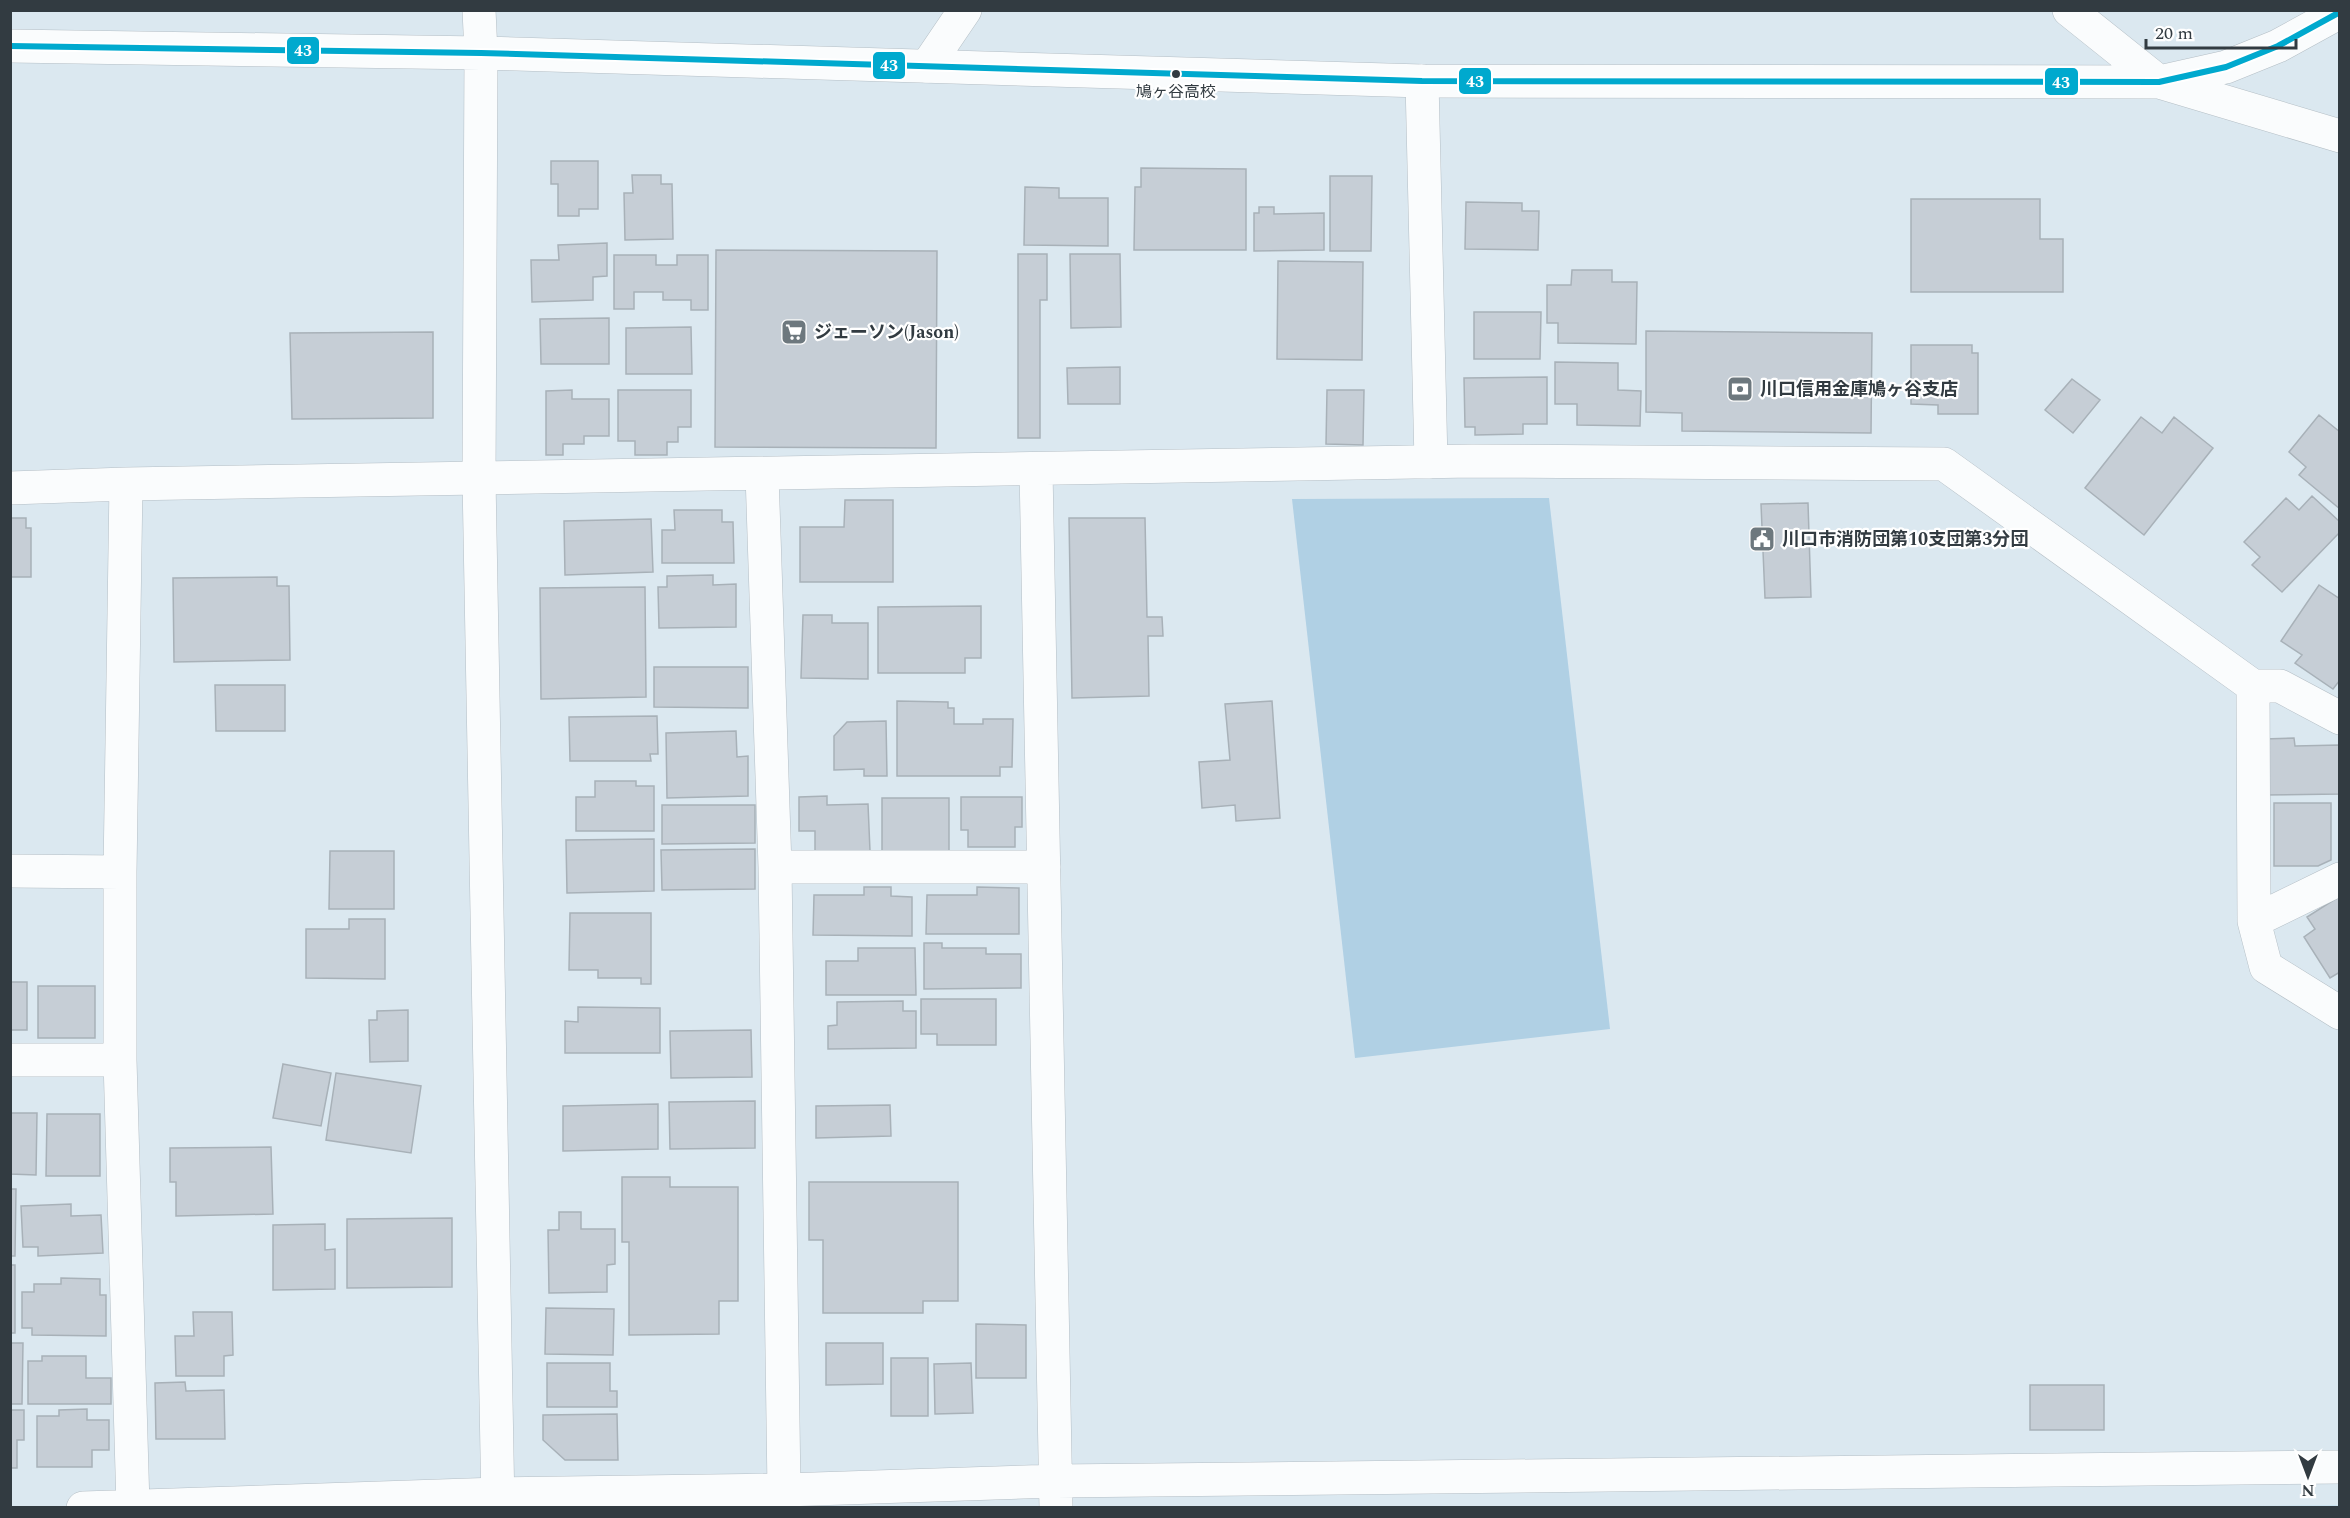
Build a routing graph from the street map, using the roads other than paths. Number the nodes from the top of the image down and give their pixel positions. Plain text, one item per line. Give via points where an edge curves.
1 (479, 10) edge
2 (965, 10) edge
3 (2069, 10) edge
4 (2333, 15) edge
5 (10, 46) edge
6 (481, 53) junction
7 (927, 66) junction
8 (1422, 81) junction
9 (2158, 82) junction
10 (2340, 136) edge
11 (1431, 462) junction
12 (1036, 469) junction
13 (762, 474) junction
14 (479, 479) junction
15 (126, 484) junction
16 (10, 488) edge
17 (2253, 687) junction
18 (2340, 718) edge
19 (775, 867) junction
20 (1044, 867) junction
21 (10, 871) edge
22 (120, 872) junction
23 (2340, 879) edge
24 (2254, 921) junction
25 (2340, 1013) edge
26 (10, 1060) edge
27 (120, 1060) junction
28 (2340, 1467) edge
29 (784, 1490) junction
30 (1056, 1494) edge
31 (498, 1501) edge
32 (133, 1506) edge
33 (82, 1508) edge

1 - 6 street
2 - 7 street
3 - 9 street
4 - 9 street via 2278,46 2226,67
5 - 6 street
6 - 7 street
6 - 14 street
7 - 8 street
8 - 9 street
8 - 11 street
9 - 10 street
11 - 12 street
11 - 17 street via 1944,464
12 - 13 street
12 - 20 street
13 - 14 street
13 - 19 street
14 - 15 street
14 - 31 street
15 - 16 street
15 - 22 street
17 - 18 street via 2280,687
17 - 24 street
19 - 20 street
19 - 29 street
20 - 30 street
21 - 22 street
22 - 27 street
23 - 24 street
24 - 25 street via 2266,967
26 - 27 street
27 - 32 street
28 - 30 street
29 - 30 street
29 - 31 street
31 - 32 street
32 - 33 street

